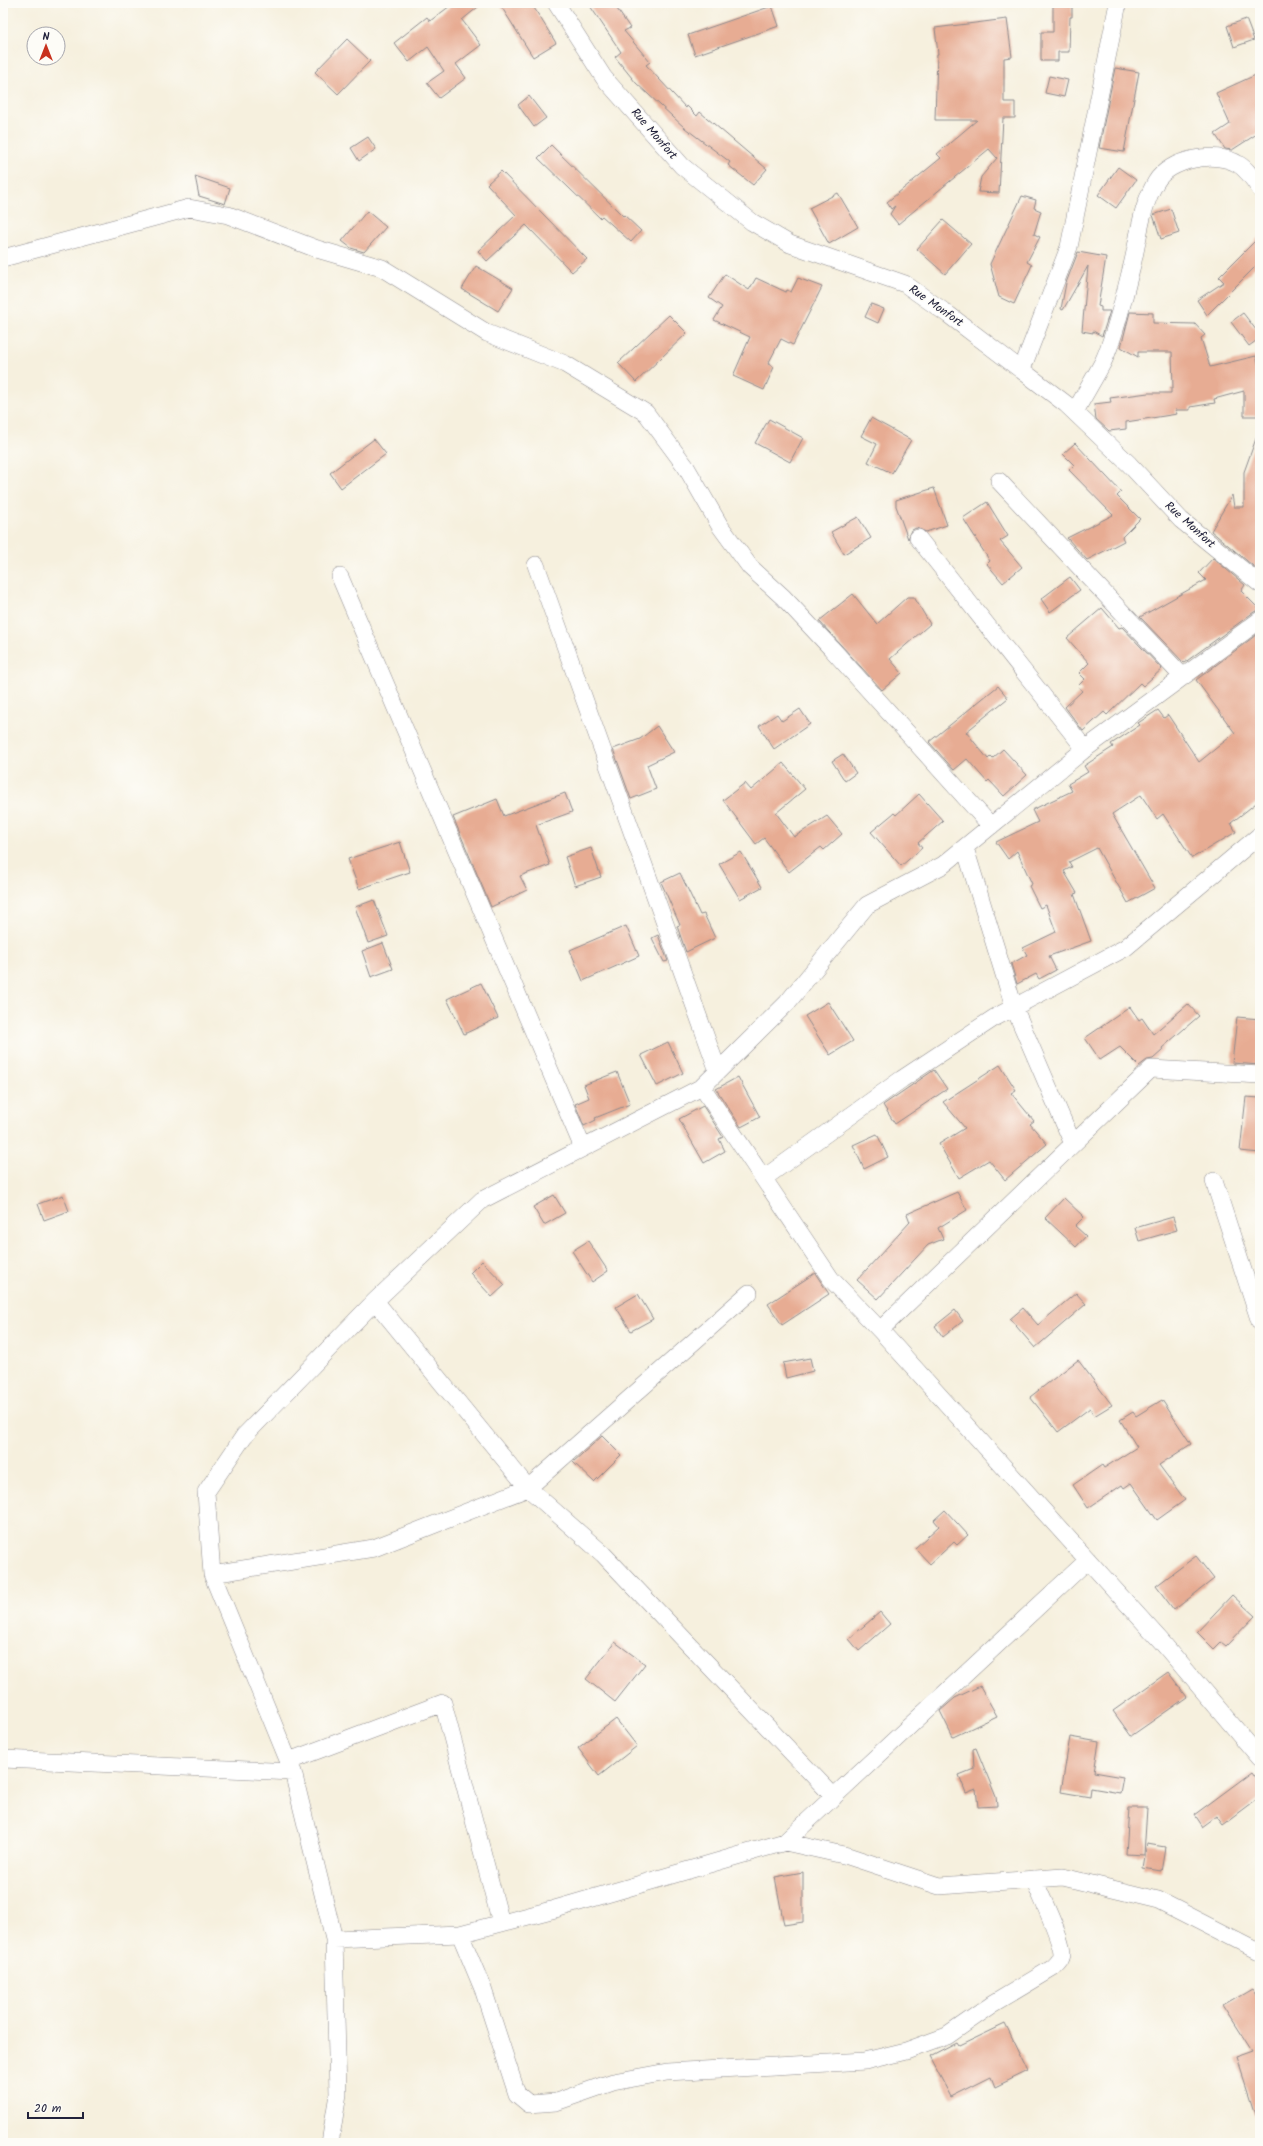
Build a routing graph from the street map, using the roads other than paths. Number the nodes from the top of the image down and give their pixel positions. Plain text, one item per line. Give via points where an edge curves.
1 (556, 3) edge
2 (1118, 3) edge
3 (1260, 189) edge
4 (3, 258) edge
5 (1022, 369) junction
6 (1075, 412) junction
7 (999, 481) dead end
8 (918, 538) dead end
9 (536, 565) dead end
10 (340, 577) dead end
11 (1260, 584) edge
12 (1260, 620) edge
13 (1182, 676) junction
14 (1086, 749) junction
15 (991, 826) junction
16 (1260, 835) edge
17 (965, 848) junction
18 (1014, 1007) junction
19 (718, 1072) junction
20 (1260, 1075) edge
21 (702, 1087) junction
22 (1073, 1144) junction
23 (583, 1148) junction
24 (764, 1178) junction
25 (1214, 1181) dead end
26 (749, 1293) dead end
27 (375, 1301) junction
28 (1260, 1322) edge
29 (880, 1330) junction
30 (528, 1488) junction
31 (1088, 1560) junction
32 (212, 1574) junction
33 (1260, 1758) edge
34 (3, 1759) edge
35 (291, 1766) junction
36 (834, 1797) junction
37 (785, 1842) junction
38 (1034, 1879) junction
39 (501, 1923) junction
40 (460, 1934) junction
41 (334, 1939) junction
42 (1260, 1952) edge
43 (330, 2143) edge

1 - 5 street, Rue Monfort via 604,78 682,166 752,222 790,244 905,284
2 - 5 street via 1069,247
3 - 6 street via 1238,164 1222,158 1208,157 1181,164 1164,172 1155,182 1145,206 1132,268 1103,360
4 - 15 street via 189,208 228,214 318,249 382,268 487,333 565,364 646,413 686,466 720,526 750,567 783,597 831,648
5 - 6 street, Rue Monfort
6 - 11 street, Rue Monfort via 1129,464 1181,520
7 - 13 street
8 - 14 street
9 - 19 street
10 - 23 street
12 - 13 street
13 - 14 street
14 - 15 street
15 - 17 street
16 - 18 street via 1125,948
17 - 18 street
17 - 19 street via 942,866 867,905 787,1003
18 - 22 street
18 - 24 street via 902,1079
19 - 21 street
20 - 22 street via 1150,1069
21 - 23 street
21 - 24 street
22 - 29 street
23 - 27 street via 482,1200
24 - 29 street via 831,1279
25 - 28 street
26 - 30 street
27 - 30 street
27 - 32 street via 244,1436 206,1492
29 - 31 street
30 - 32 street via 374,1548
30 - 36 street via 602,1554
31 - 33 street
31 - 36 street
32 - 35 street
34 - 35 street
35 - 39 street via 443,1703
35 - 41 street
36 - 37 street
37 - 38 street via 848,1856 939,1886
37 - 39 street
38 - 40 street via 1059,1940 1062,1953 1060,1961 947,2036 906,2051 865,2061 667,2072 613,2082 556,2102 530,2104 517,2094 483,1989
38 - 42 street via 1063,1877 1158,1900
39 - 40 street
40 - 41 street
41 - 43 street via 338,2094

